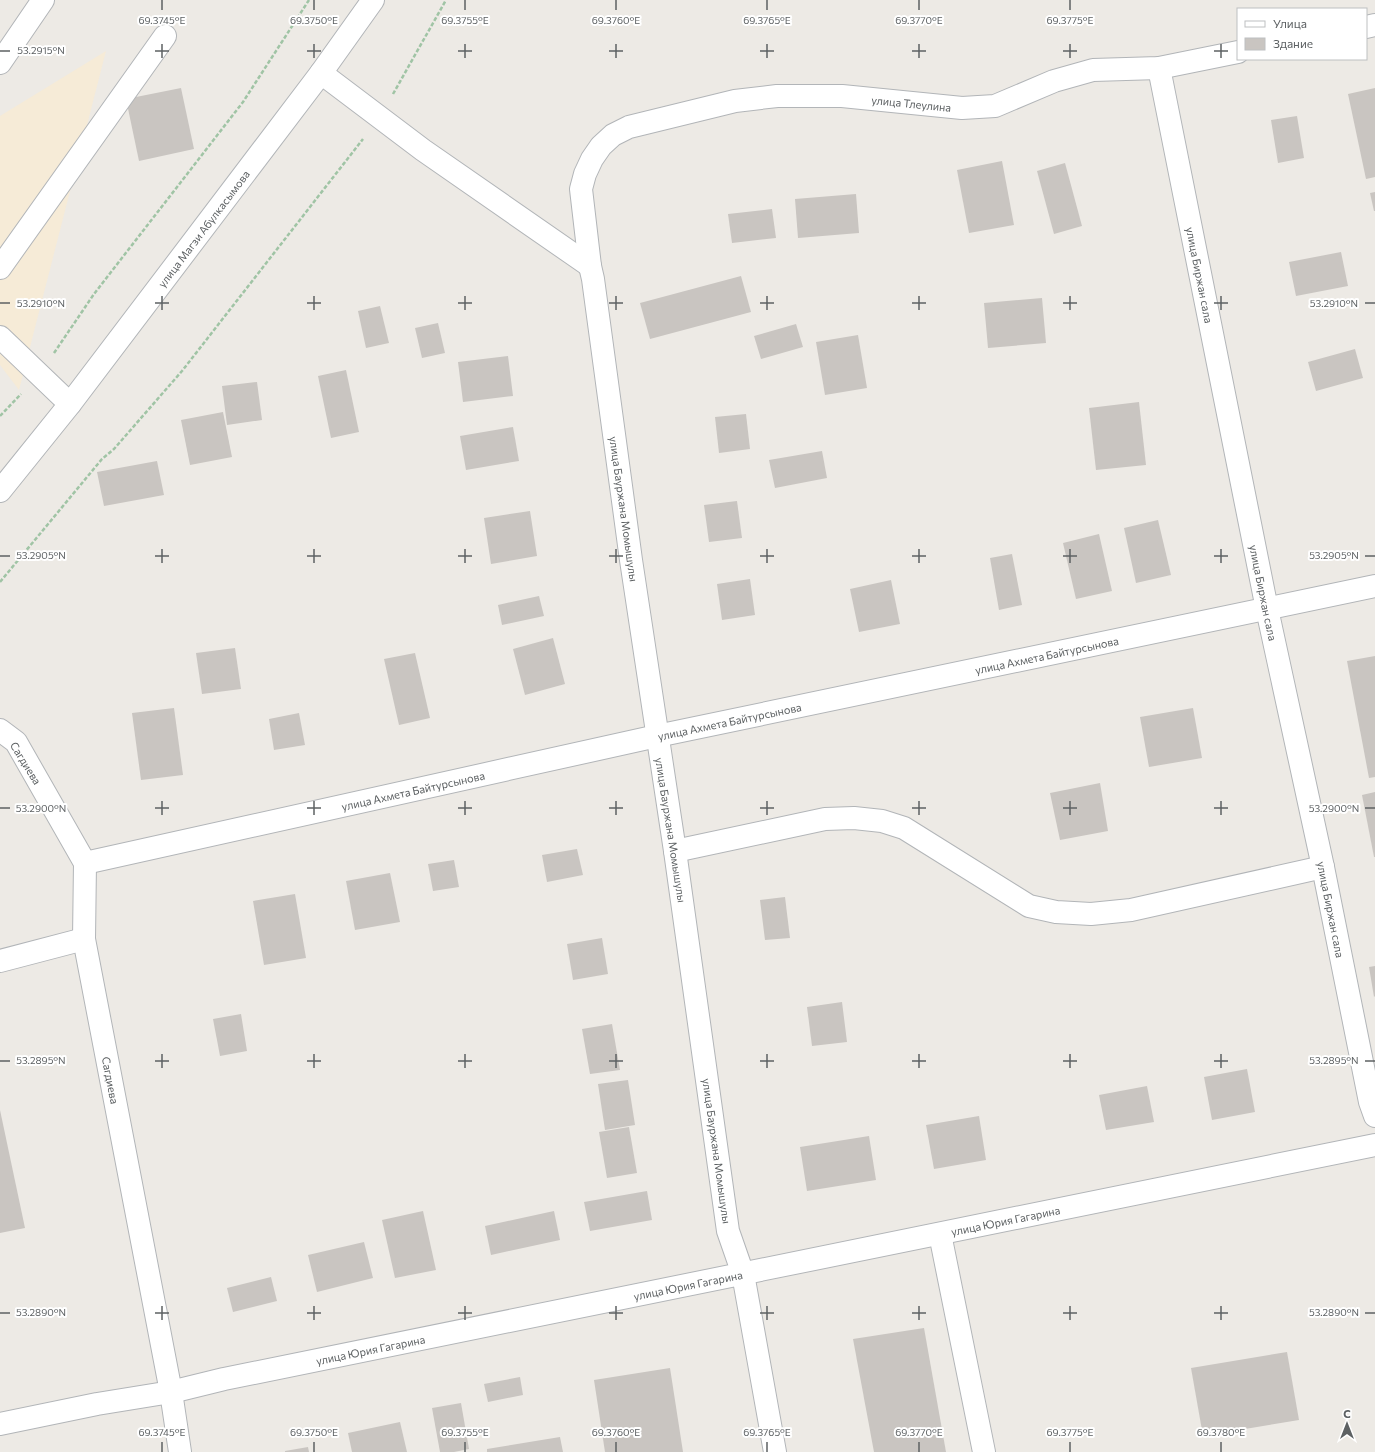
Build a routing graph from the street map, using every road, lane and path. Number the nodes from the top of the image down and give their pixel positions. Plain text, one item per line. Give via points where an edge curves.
1 (43, 0) edge
2 (309, 0) edge
3 (373, 0) edge
4 (446, 0) edge
5 (164, 36) dead end
6 (1237, 52) edge
7 (0, 63) edge
8 (1159, 68) junction
9 (321, 73) junction
10 (380, 117) junction
11 (592, 159) joint
12 (590, 266) junction
13 (0, 268) edge
14 (0, 338) edge
15 (39, 374) junction
16 (70, 404) junction
17 (0, 416) edge
18 (0, 491) edge
19 (0, 582) edge
20 (1375, 586) edge
21 (1267, 609) junction
22 (0, 730) edge
23 (657, 736) junction
24 (675, 851) junction
25 (85, 863) junction
26 (1323, 867) junction
27 (84, 939) junction
28 (0, 961) edge
29 (1375, 1116) edge
30 (1375, 1145) edge
31 (940, 1234) junction
32 (743, 1274) junction
33 (171, 1392) junction
34 (0, 1424) edge
35 (180, 1452) edge
36 (774, 1452) edge
37 (984, 1452) edge

1 - 7 street
2 - 15 path via 244,102 94,294
3 - 9 street, улица Магзи Абулкасымова
4 - 10 path
5 - 13 street
6 - 8 street, улица Тлеулина
8 - 11 street, улица Тлеулина via 1093,70 1054,81 994,106 962,108 842,96 777,96 735,101 629,127 613,135
8 - 21 street, улица Биржан сала
9 - 10 street
9 - 16 street, улица Магзи Абулкасымова
10 - 12 street via 423,150
10 - 19 path via 182,371 114,449 102,459
11 - 12 street, улица Бауржана Момышулы via 581,189
12 - 23 street, улица Бауржана Момышулы
14 - 15 street
15 - 16 street
15 - 17 path
16 - 18 street, улица Магзи Абулкасымова
20 - 21 street, улица Ахмета Байтурсынова
21 - 23 street, улица Ахмета Байтурсынова
21 - 26 street, улица Биржан сала
22 - 25 street, Сагдиева via 16,742
23 - 24 street, улица Бауржана Момышулы
23 - 25 street, улица Ахмета Байтурсынова
24 - 26 street via 824,819 854,818 882,821 904,828 1029,906 1056,912 1091,914 1131,910
24 - 32 street, улица Бауржана Момышулы via 728,1231
25 - 27 street, Сагдиева
26 - 29 street, улица Биржан сала via 1370,1102
27 - 28 street
27 - 33 street, Сагдиева
30 - 31 street, улица Юрия Гагарина
31 - 32 street, улица Юрия Гагарина
31 - 37 street
32 - 33 street, улица Юрия Гагарина
32 - 36 street, улица Бауржана Момышулы
33 - 34 street, улица Юрия Гагарина
33 - 35 street, Сагдиева

